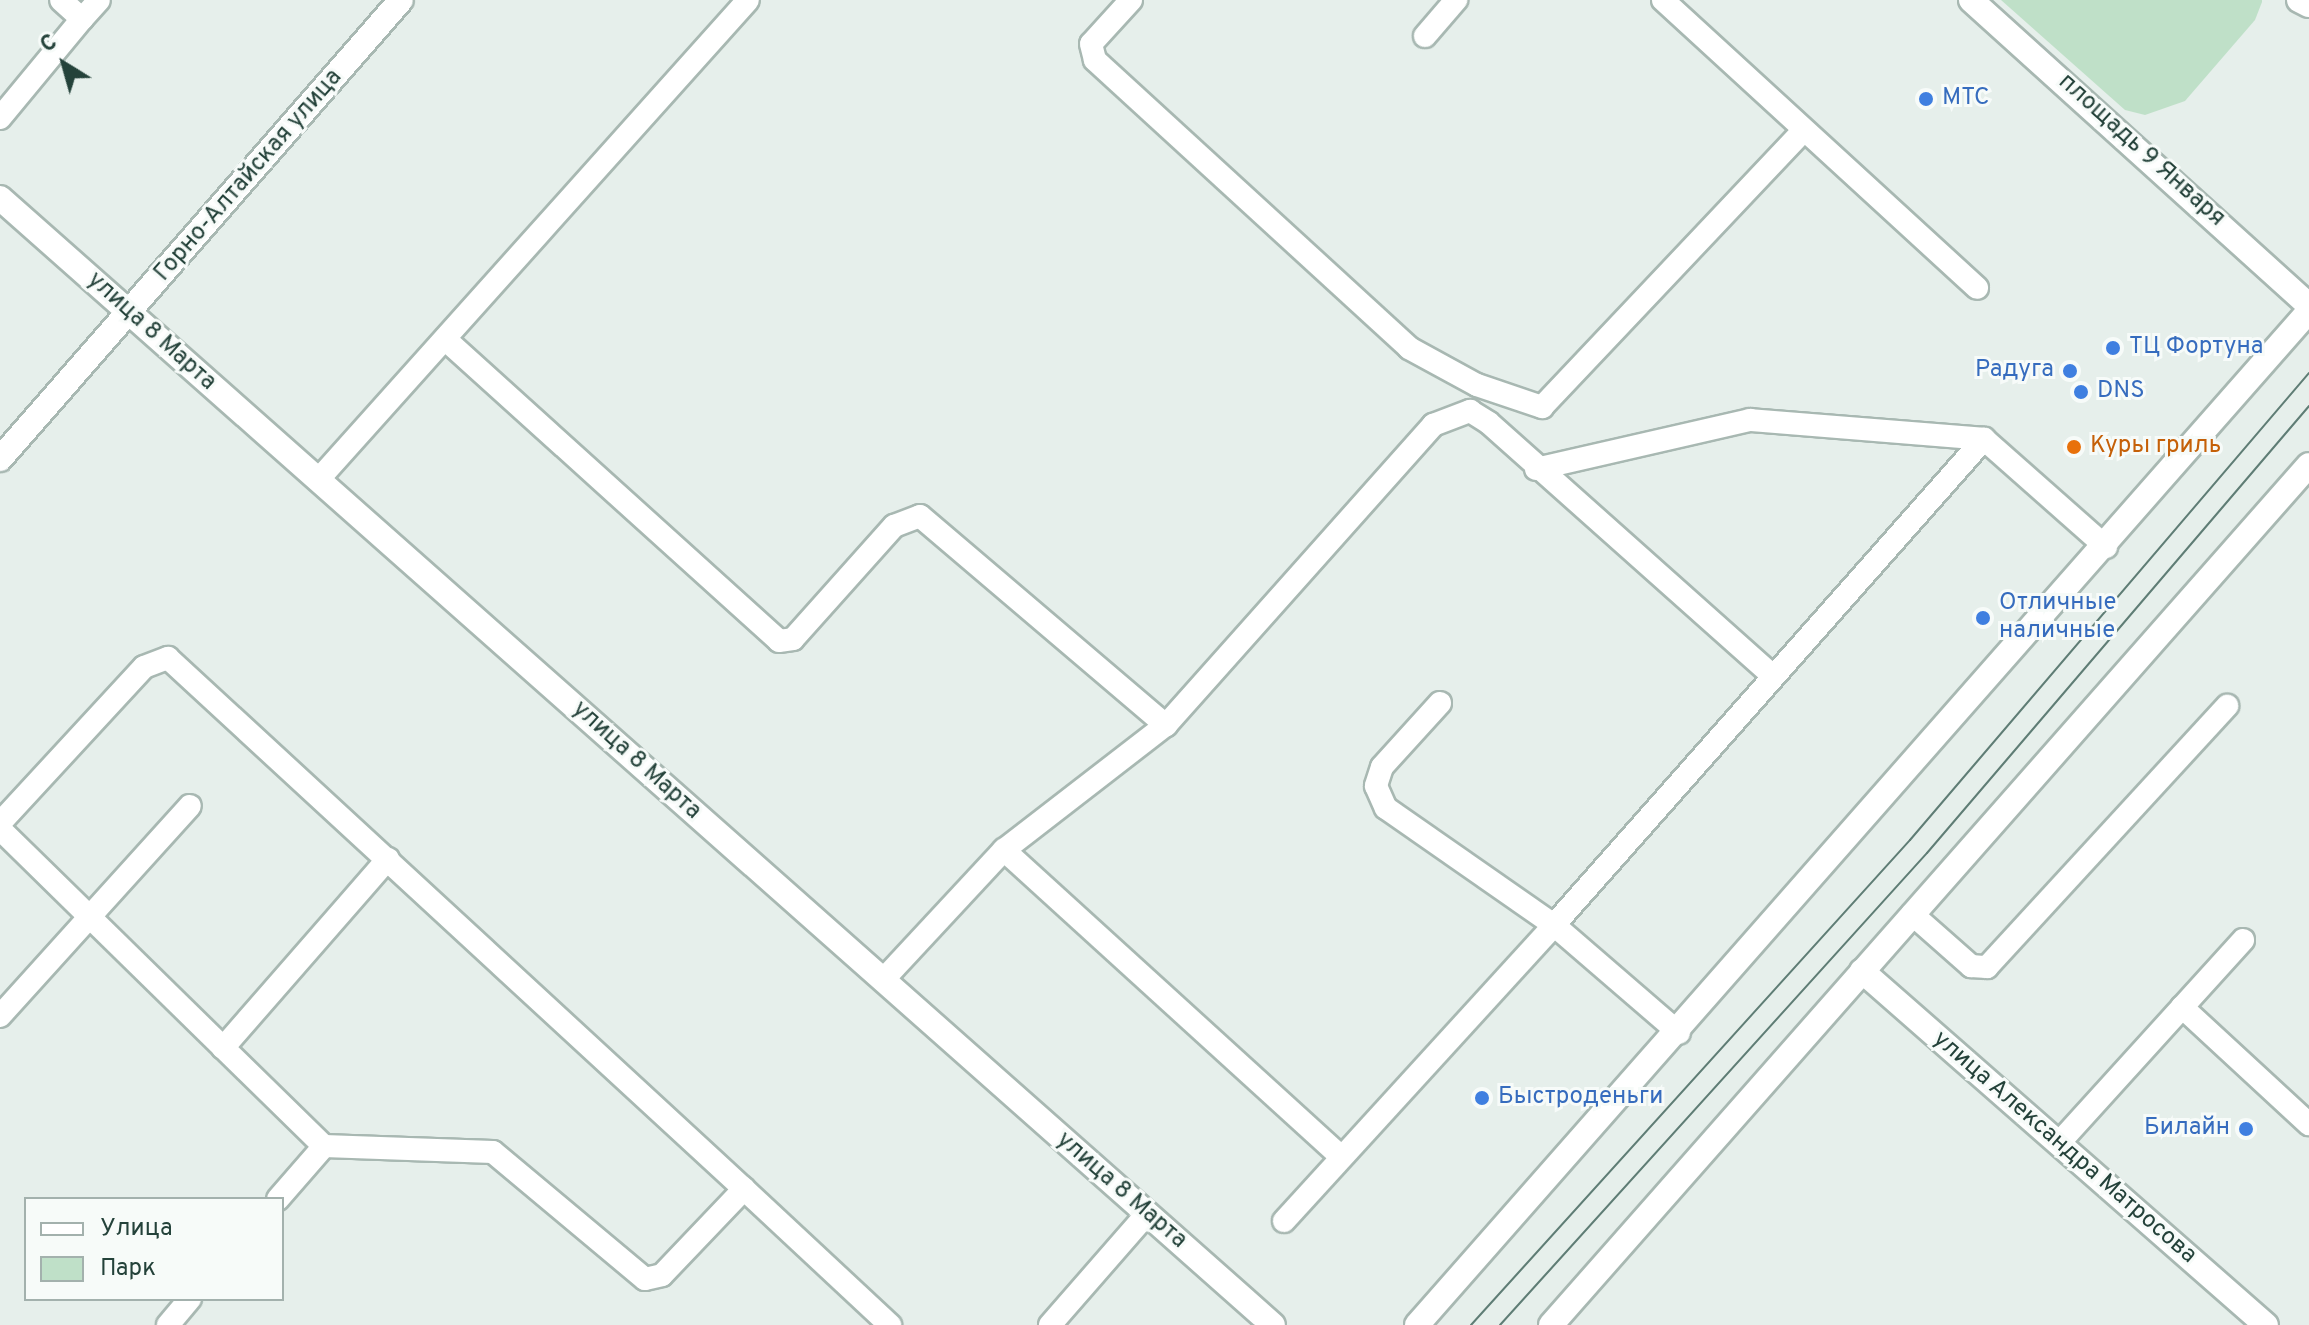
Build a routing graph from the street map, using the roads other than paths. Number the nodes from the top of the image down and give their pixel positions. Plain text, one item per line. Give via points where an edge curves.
1 (61, 0) edge
2 (99, 0) edge
3 (401, 0) edge
4 (748, 0) edge
5 (1131, 0) edge
6 (1456, 0) edge
7 (1663, 0) edge
8 (1971, 0) edge
9 (2299, 0) edge
10 (2309, 5) edge
11 (82, 19) junction
12 (1425, 36) dead end
13 (0, 118) edge
14 (1803, 131) junction
15 (0, 198) edge
16 (1977, 288) dead end
17 (2309, 305) edge
18 (2309, 311) edge
19 (131, 313) junction
20 (445, 339) junction
21 (1984, 439) junction
22 (0, 459) edge
23 (2309, 465) edge
24 (1536, 469) junction
25 (318, 480) junction
26 (2106, 547) junction
27 (1772, 675) junction
28 (1440, 703) dead end
29 (2227, 706) dead end
30 (1166, 725) junction
31 (190, 806) dead end
32 (0, 826) edge
33 (1004, 850) junction
34 (388, 859) junction
35 (1912, 914) junction
36 (90, 917) junction
37 (1554, 925) junction
38 (2243, 940) dead end
39 (1862, 971) junction
40 (883, 980) junction
41 (2182, 1007) junction
42 (0, 1016) edge
43 (1679, 1033) junction
44 (223, 1048) junction
45 (2309, 1124) edge
46 (2059, 1143) junction
47 (324, 1146) junction
48 (1341, 1157) junction
49 (744, 1189) junction
50 (280, 1197) edge
51 (1147, 1214) junction
52 (1284, 1221) dead end
53 (188, 1301) edge
54 (168, 1325) edge
55 (890, 1325) edge
56 (1050, 1325) edge
57 (1273, 1325) edge
58 (1417, 1325) edge
59 (1551, 1325) edge
60 (2266, 1325) edge

1 - 11 lane
2 - 11 lane
3 - 19 street, Горно-Алтайская улица
4 - 20 lane
5 - 14 lane via 1091,44 1095,60 1409,348 1477,385 1542,407
6 - 12 lane
7 - 14 lane
8 - 17 street, площадь 9 Января
9 - 10 street
11 - 13 lane
14 - 16 lane
15 - 19 street, улица 8 Марта
18 - 26 street
19 - 22 street, Горно-Алтайская улица
19 - 25 street, улица 8 Марта
20 - 25 lane
20 - 30 lane via 779,641 793,639 894,526 920,516
21 - 24 lane via 1750,420
21 - 26 lane
21 - 27 lane
23 - 35 street
24 - 27 lane
24 - 30 lane via 1470,411 1433,425
25 - 40 street, улица 8 Марта
26 - 43 street
27 - 37 lane
28 - 37 lane via 1382,767 1379,796 1386,808
29 - 35 lane via 1987,967 1971,966
30 - 33 lane
31 - 36 lane
32 - 34 lane via 144,667 168,658
32 - 36 lane
33 - 40 lane
33 - 48 lane
34 - 44 lane
34 - 49 lane
35 - 39 street
36 - 42 lane
36 - 44 lane
37 - 43 lane
37 - 48 lane
38 - 41 lane
39 - 46 street, улица Александра Матросова
39 - 59 street
40 - 51 street, улица 8 Марта
41 - 45 lane
41 - 46 lane
43 - 58 street
44 - 47 lane
46 - 60 street, улица Александра Матросова
47 - 49 lane via 493,1152 645,1279 662,1275
47 - 50 lane
48 - 52 lane
49 - 55 lane
51 - 56 lane
51 - 57 street, улица 8 Марта
53 - 54 lane

